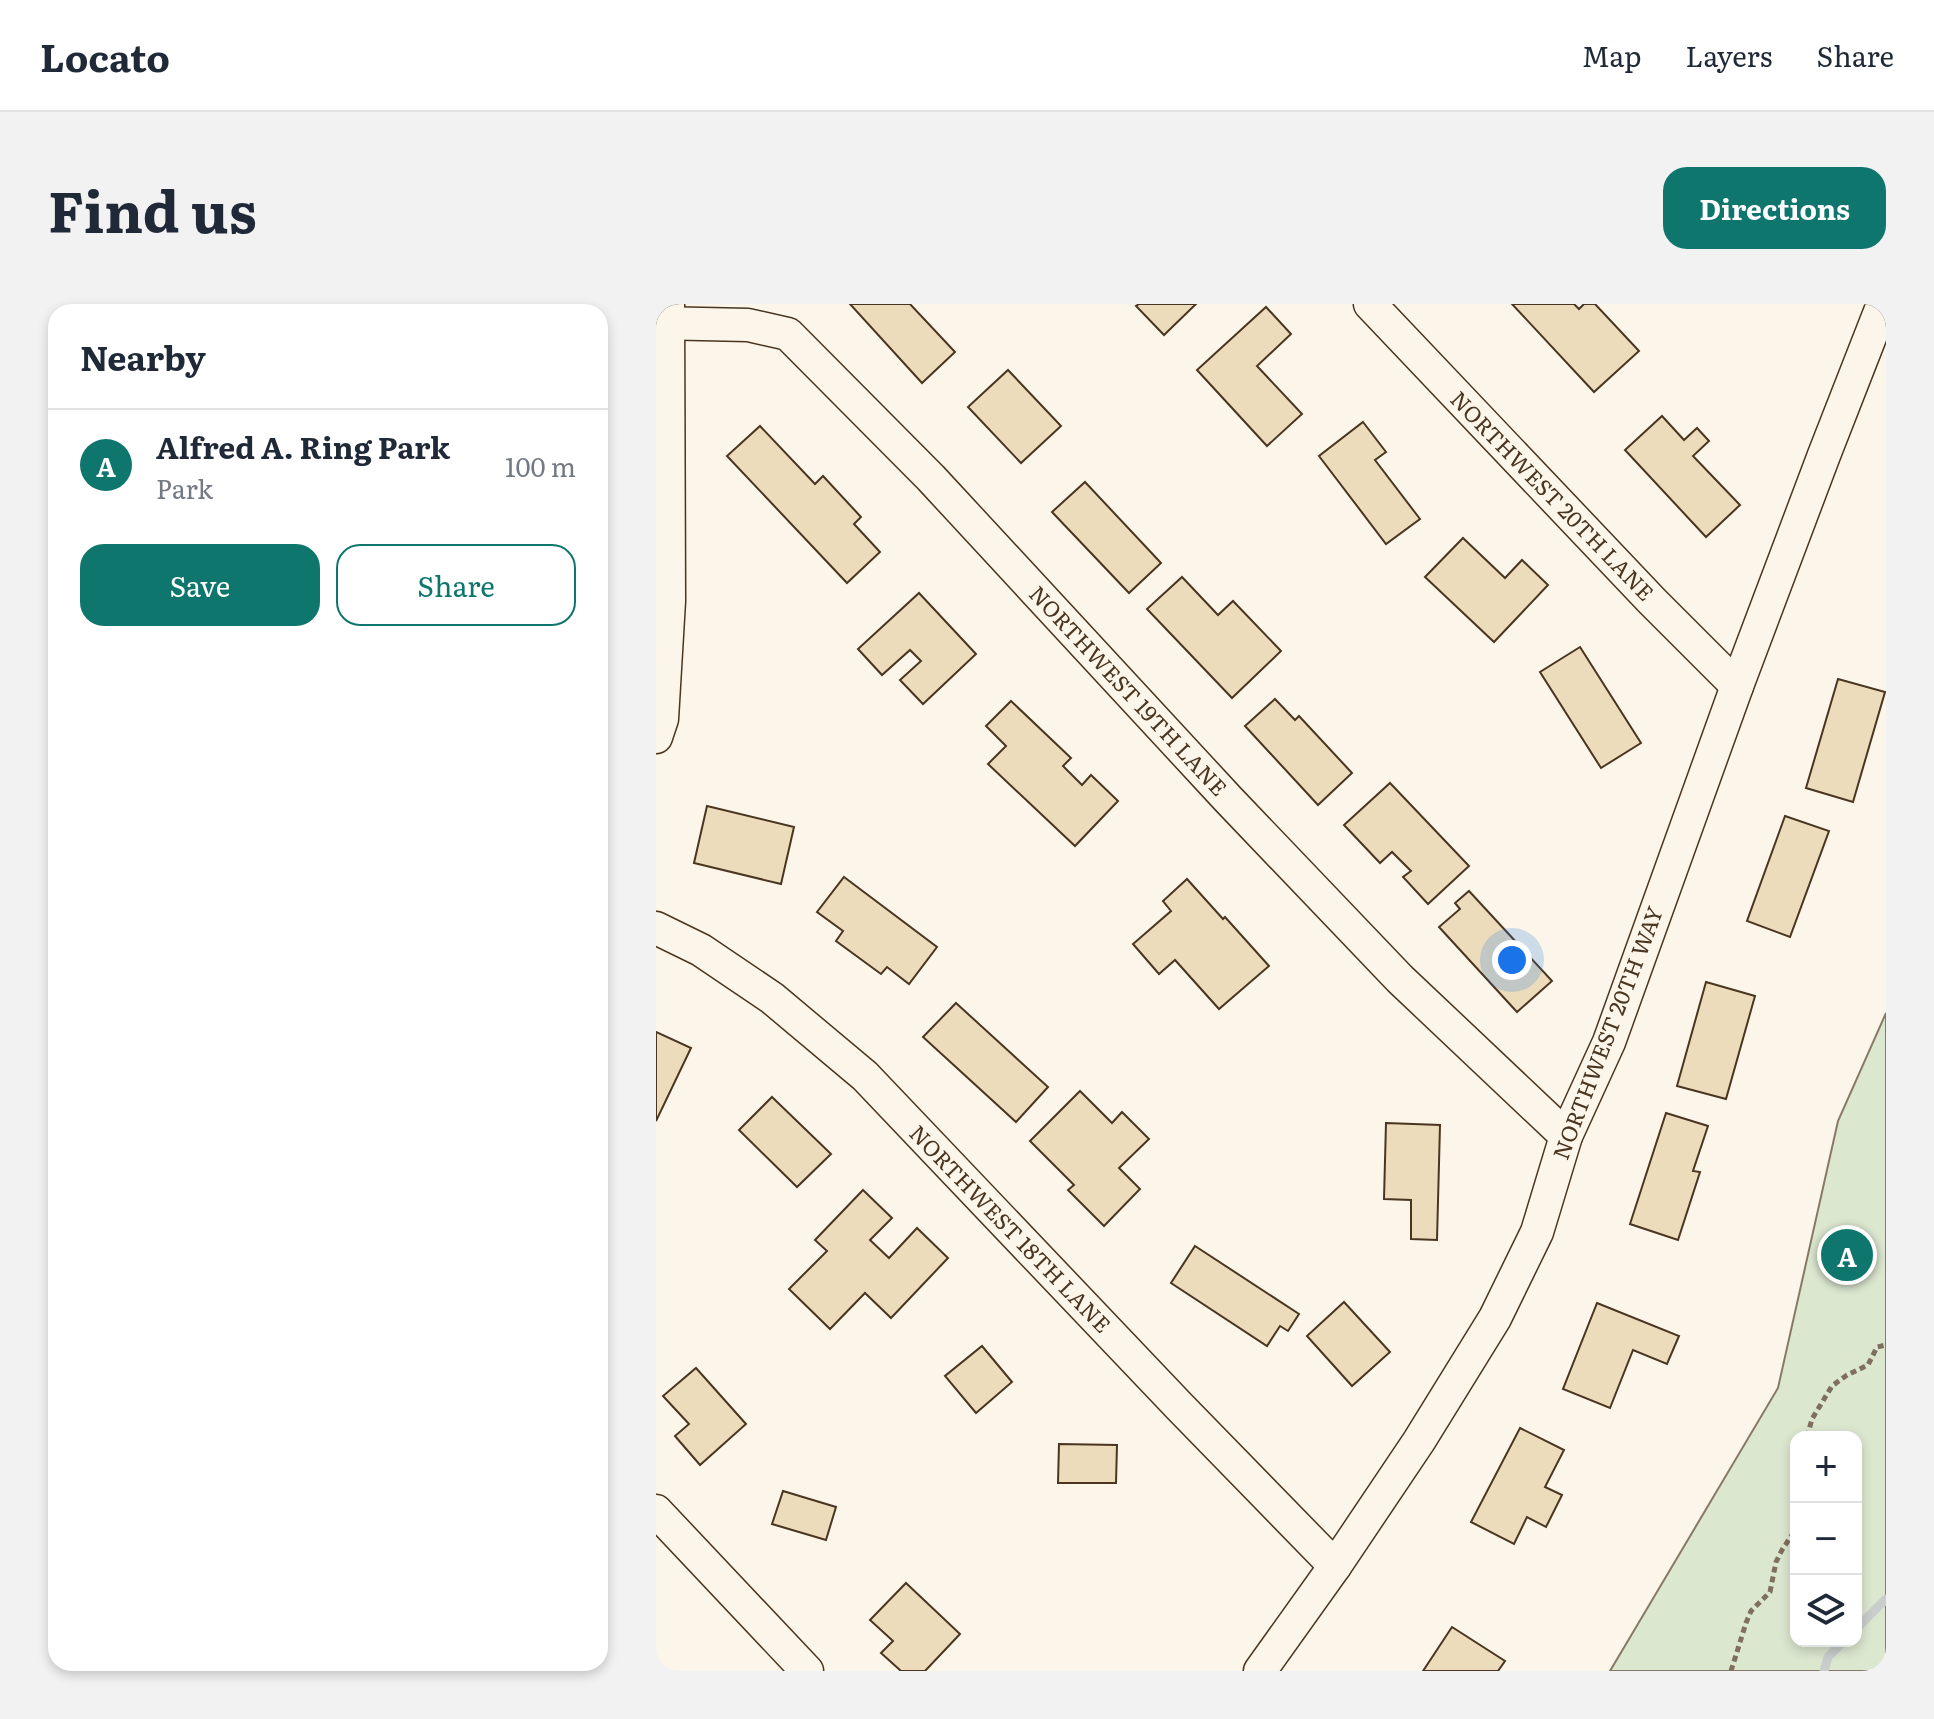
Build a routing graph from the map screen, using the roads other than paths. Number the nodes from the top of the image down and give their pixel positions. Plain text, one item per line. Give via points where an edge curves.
1 (1370, 304) edge
2 (1883, 304) edge
3 (664, 317) edge
4 (1737, 686) junction
5 (656, 737) edge
6 (656, 928) edge
7 (1566, 1136) junction
8 (656, 1511) edge
9 (1335, 1566) junction
10 (807, 1671) edge
11 (1260, 1671) edge

1 - 4 street, NORTHWEST 20TH LANE
2 - 4 street, NORTHWEST 20TH WAY
3 - 5 street via 669,601 662,719
3 - 7 street, NORTHWEST 19TH LANE via 788,334 931,478 1400,979
4 - 7 street, NORTHWEST 20TH WAY via 1609,1042
6 - 9 street, NORTHWEST 18TH LANE via 701,950 772,998 865,1076
7 - 9 street, NORTHWEST 20TH WAY via 1537,1232 1495,1318
8 - 10 street
9 - 11 street, NORTHWEST 20TH WAY

